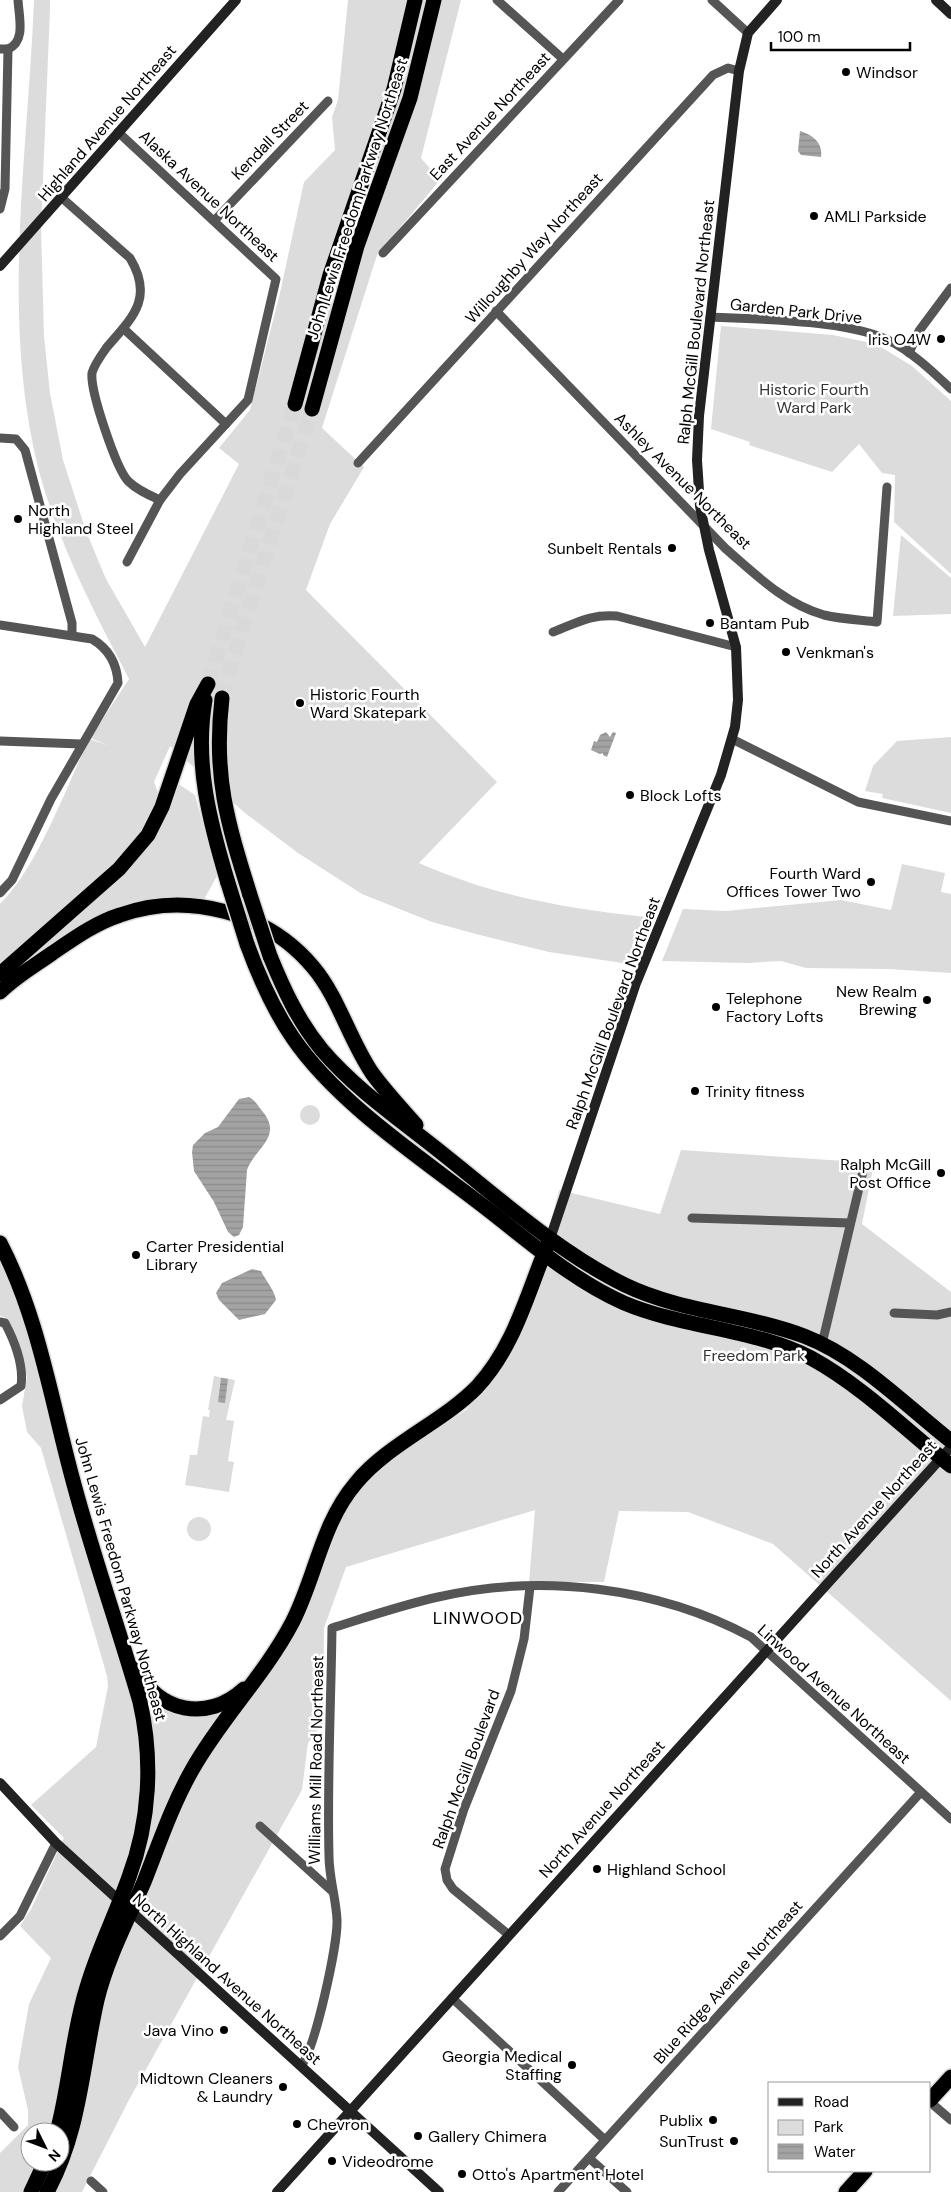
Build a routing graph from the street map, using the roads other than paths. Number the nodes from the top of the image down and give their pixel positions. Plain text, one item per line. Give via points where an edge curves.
1 (18, 0) edge
2 (236, 0) edge
3 (415, 0) edge
4 (434, 0) edge
5 (497, 0) edge
6 (619, 0) edge
7 (712, 0) edge
8 (777, 0) edge
9 (936, 0) edge
10 (950, 11) edge
11 (748, 33) junction
12 (4, 49) edge
13 (563, 59) junction
14 (739, 71) junction
15 (328, 101) dead end
16 (118, 132) junction
17 (62, 198) junction
18 (0, 209) edge
19 (214, 221) junction
20 (383, 253) dead end
21 (0, 266) edge
22 (951, 288) edge
23 (496, 311) junction
24 (710, 317) junction
25 (124, 329) junction
26 (909, 353) junction
27 (951, 389) edge
28 (295, 404) tunnel mouth
29 (312, 409) tunnel mouth
30 (226, 424) junction
31 (0, 438) edge
32 (358, 463) dead end
33 (887, 487) dead end
34 (160, 500) junction
35 (705, 528) junction
36 (126, 562) dead end
37 (0, 625) edge
38 (553, 632) dead end
39 (72, 634) junction
40 (736, 647) junction
41 (222, 698) tunnel mouth
42 (732, 739) junction
43 (0, 741) edge
44 (80, 744) junction
45 (951, 821) edge
46 (0, 892) edge
47 (0, 974) edge
48 (0, 992) edge
49 (434, 1147) junction
50 (864, 1167) dead end
51 (692, 1218) dead end
52 (850, 1224) junction
53 (550, 1239) junction
54 (0, 1243) edge
55 (544, 1254) junction
56 (951, 1312) edge
57 (894, 1313) dead end
58 (0, 1322) edge
59 (822, 1344) junction
60 (0, 1400) edge
61 (951, 1442) edge
62 (948, 1457) edge
63 (530, 1586) junction
64 (332, 1628) joint
65 (122, 1640) junction
66 (766, 1650) junction
67 (270, 1659) junction
68 (0, 1784) edge
69 (921, 1792) junction
70 (951, 1820) edge
71 (260, 1826) dead end
72 (56, 1843) junction
73 (333, 1892) junction
74 (119, 1901) junction
75 (131, 1911) junction
76 (509, 1935) junction
77 (0, 1936) edge
78 (452, 1998) junction
79 (301, 2066) junction
80 (951, 2077) edge
81 (931, 2100) edge
82 (931, 2102) edge
83 (350, 2111) junction
84 (0, 2112) edge
85 (951, 2120) edge
86 (59, 2122) edge
87 (14, 2127) dead end
88 (606, 2140) junction
89 (589, 2158) junction
90 (41, 2172) edge
91 (864, 2172) edge
92 (91, 2181) dead end
93 (30, 2192) edge
94 (47, 2192) edge
95 (103, 2192) edge
96 (276, 2192) edge
97 (439, 2192) edge
98 (558, 2192) edge
99 (627, 2192) edge
100 (846, 2192) edge

1 - 12 street via 20,38 15,46
2 - 16 main road, Highland Avenue Northeast
3 - 28 highway, John Lewis Freedom Parkway Northeast via 394,89 330,275
4 - 29 highway, John Lewis Freedom Parkway Northeast via 410,98 357,246
5 - 13 street
6 - 13 street, East Avenue Northeast
7 - 11 street
8 - 11 main road
9 - 10 main road
11 - 14 main road, Ralph McGill Boulevard Northeast
12 - 18 street via 4,190
13 - 20 street, East Avenue Northeast
14 - 23 street, Willoughby Way Northeast via 728,68 713,75
14 - 24 main road, Ralph McGill Boulevard Northeast
15 - 19 street, Kendall Street
16 - 17 main road, Highland Avenue Northeast
16 - 19 street, Alaska Avenue Northeast
17 - 21 main road, Highland Avenue Northeast
17 - 25 street via 130,258 138,271 142,285 140,298 135,314
19 - 30 street, Alaska Avenue Northeast via 276,279 248,400
22 - 26 street via 919,331
23 - 32 street, Willoughby Way Northeast
23 - 35 street, Ashley Avenue Northeast
24 - 26 street, Garden Park Drive via 852,329 887,339
24 - 35 main road, Ralph McGill Boulevard Northeast via 698,416 697,460
25 - 30 street
25 - 34 street via 101,354 92,373 95,398 122,474 141,491
26 - 27 street, Garden Park Drive
30 - 34 street
31 - 39 street via 16,439 26,450 72,623
33 - 35 street, Ashley Avenue Northeast via 877,622 823,615 791,601 763,582
34 - 36 street
35 - 40 main road, Ralph McGill Boulevard Northeast
37 - 39 street
38 - 40 street via 583,618 616,616
39 - 44 street via 92,639 105,647 117,669 116,688
40 - 42 main road, Ralph McGill Boulevard Northeast via 738,700
41 - 49 highway, bridge via 218,750 228,824 270,956 288,1001 322,1050 364,1091
42 - 45 street via 858,802
42 - 53 main road, Ralph McGill Boulevard Northeast via 721,775 636,982
43 - 44 street
44 - 46 street via 12,880
47 - 55 highway, bridge via 127,860 152,828 170,786 197,704 208,684 201,762 207,808 260,980 293,1039 328,1079 390,1134
48 - 49 highway via 64,946 119,915 172,905 226,911 279,936 313,967 332,995 372,1073
49 - 53 highway
50 - 52 street
51 - 52 street
52 - 59 street
53 - 55 highway
53 - 59 highway via 609,1277 646,1294 772,1326
54 - 65 highway, John Lewis Freedom Parkway Northeast via 19,1284 34,1329 98,1570
55 - 62 highway via 606,1294 646,1312 752,1338 808,1357
55 - 67 highway via 514,1333 498,1362 475,1389 370,1467 341,1504 319,1549 304,1597
56 - 57 street via 937,1315
58 - 60 street via 5,1323 18,1354 21,1386
59 - 61 highway via 863,1370
62 - 66 main road, North Avenue Northeast
63 - 64 street, Linwood Avenue Northeast via 438,1597
63 - 66 street, Linwood Avenue Northeast via 599,1590 667,1603 732,1627
63 - 76 street, Ralph McGill Boulevard via 524,1639 511,1690 464,1809 445,1869 452,1889
64 - 73 street, Williams Mill Road Northeast via 329,1857
65 - 67 highway via 148,1687 165,1701 186,1708 210,1708 227,1702 244,1689
65 - 74 highway, John Lewis Freedom Parkway Northeast via 143,1716 148,1776 138,1850
66 - 69 street, Linwood Avenue Northeast
66 - 76 main road, North Avenue Northeast
67 - 75 highway via 192,1769
68 - 72 main road, North Highland Avenue Northeast
69 - 70 street, Linwood Avenue Northeast
69 - 88 street, Blue Ridge Avenue Northeast
71 - 73 street
72 - 74 main road, North Highland Avenue Northeast
72 - 77 street via 20,1916
73 - 79 street, Williams Mill Road Northeast via 337,1922 335,1948 307,2056
74 - 75 main road, North Highland Avenue Northeast
74 - 86 highway, John Lewis Freedom Parkway Northeast via 86,1987
75 - 79 main road, North Highland Avenue Northeast
75 - 94 highway via 101,1985 73,2129
76 - 78 main road, North Avenue Northeast
78 - 83 main road, North Avenue Northeast
78 - 88 street
79 - 83 main road, North Highland Avenue Northeast
80 - 81 highway
82 - 85 street
83 - 96 main road, North Avenue Northeast
83 - 97 main road, North Highland Avenue Northeast
84 - 87 street
88 - 89 street, Blue Ridge Avenue Northeast
89 - 98 street, Blue Ridge Avenue Northeast
89 - 99 street
90 - 93 highway
91 - 100 highway
92 - 95 street

